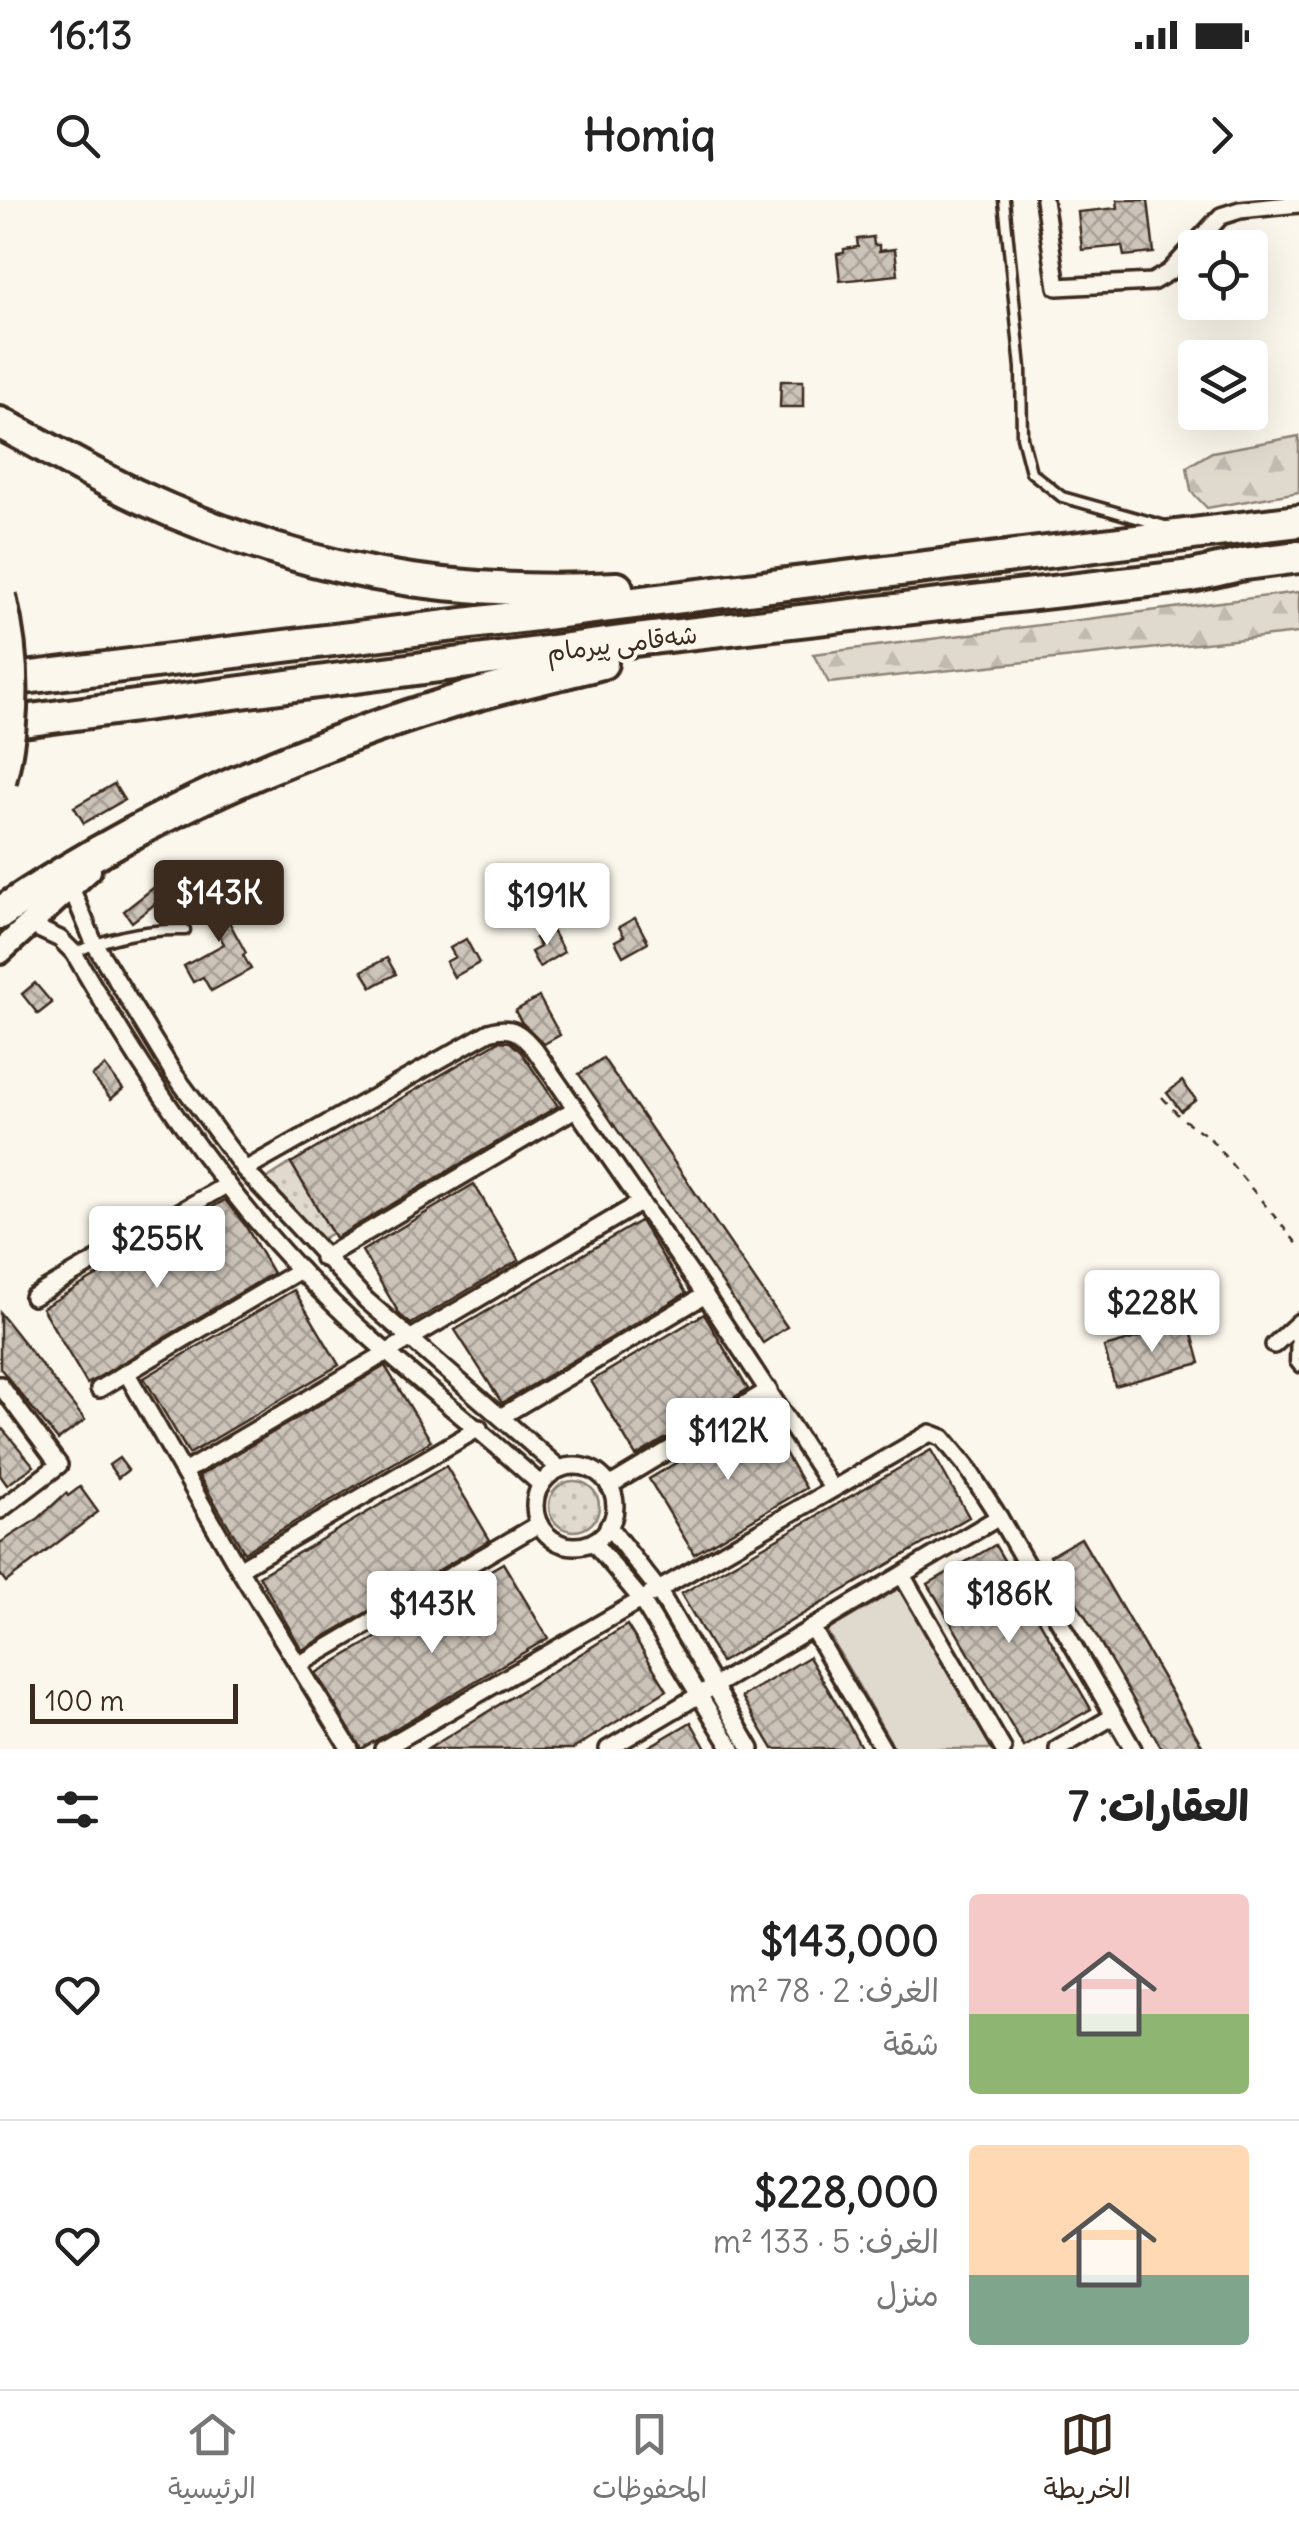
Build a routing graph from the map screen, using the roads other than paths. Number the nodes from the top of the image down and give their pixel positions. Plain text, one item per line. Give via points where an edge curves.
1 (1004, 200) edge
2 (1044, 200) edge
3 (1299, 204) edge
4 (0, 409) edge
5 (0, 423) edge
6 (82, 465) junction
7 (1299, 521) edge
8 (1194, 534) junction
9 (1299, 557) edge
10 (0, 597) edge
11 (663, 600) junction
12 (642, 639) junction
13 (0, 681) edge
14 (0, 724) edge
15 (0, 781) edge
16 (133, 835) junction
17 (70, 885) junction
18 (14, 918) edge
19 (185, 930) dead end
20 (94, 943) junction
21 (0, 952) edge
22 (74, 953) junction
23 (576, 1109) junction
24 (245, 1170) junction
25 (226, 1185) junction
26 (640, 1203) junction
27 (323, 1258) junction
28 (300, 1270) junction
29 (705, 1295) junction
30 (33, 1298) dead end
31 (1298, 1324) edge
32 (411, 1340) junction
33 (1274, 1344) dead end
34 (386, 1352) junction
35 (1299, 1367) edge
36 (126, 1372) junction
37 (0, 1385) edge
38 (99, 1389) dead end
39 (768, 1390) junction
40 (502, 1416) junction
41 (479, 1428) junction
42 (560, 1469) junction
43 (184, 1472) junction
44 (541, 1485) junction
45 (609, 1486) junction
46 (832, 1488) junction
47 (0, 1510) edge
48 (999, 1516) junction
49 (539, 1524) junction
50 (608, 1526) junction
51 (593, 1542) junction
52 (240, 1569) junction
53 (902, 1575) junction
54 (657, 1588) junction
55 (640, 1598) junction
56 (812, 1628) junction
57 (300, 1664) junction
58 (707, 1690) junction
59 (1114, 1716) junction
60 (350, 1749) edge
61 (383, 1749) edge
62 (608, 1749) edge
63 (732, 1749) edge
64 (751, 1749) edge
65 (883, 1749) edge
66 (1004, 1749) edge
67 (1058, 1749) edge
68 (1133, 1749) edge

1 - 8 lane via 1022,437 1031,472 1062,497
2 - 3 street via 1057,287 1152,282 1221,216
4 - 6 highway
5 - 6 highway
6 - 11 highway via 230,536 338,568 443,586 630,587
7 - 8 highway, شەقامی پیرمام
8 - 11 highway, شەقامی پیرمام
9 - 12 highway, شەقامی پیرمام via 1192,576
10 - 15 highway, bridge via 11,642 13,698
11 - 13 highway, شەقامی پیرمام
12 - 14 highway, شەقامی پیرمام
12 - 16 highway via 616,658 460,700 281,763
16 - 17 street
16 - 18 highway via 77,863
17 - 18 street
17 - 20 street
18 - 21 street
18 - 22 street via 60,939
19 - 20 lane
20 - 22 lane
20 - 24 street via 174,1074
22 - 25 street via 164,1100
23 - 24 street via 524,1037 501,1028
23 - 26 street
23 - 27 street
24 - 27 street
25 - 28 street
25 - 30 street
26 - 29 street
26 - 32 street
27 - 32 street
28 - 34 street
28 - 36 street
29 - 39 street
29 - 40 street
31 - 33 street
31 - 35 lane
32 - 34 street
32 - 40 street
34 - 41 street
34 - 43 street
36 - 38 street
36 - 43 street
37 - 47 street via 59,1466
39 - 45 street
39 - 46 street
40 - 42 street
41 - 44 street
41 - 52 street
42 - 44 street
42 - 45 street via 590,1469
43 - 52 street
44 - 49 street via 535,1503
45 - 50 street via 614,1512
46 - 48 street via 930,1432 943,1438
46 - 54 street
48 - 53 street
48 - 59 street
49 - 51 street via 564,1544
49 - 57 street
50 - 51 street
50 - 54 street
51 - 55 street
52 - 57 street
53 - 56 street
53 - 66 street
54 - 55 street
54 - 58 street
55 - 58 street
55 - 61 street
56 - 58 street
56 - 65 street
57 - 60 street
58 - 62 street
58 - 63 street
58 - 64 street
59 - 67 street
59 - 68 street

